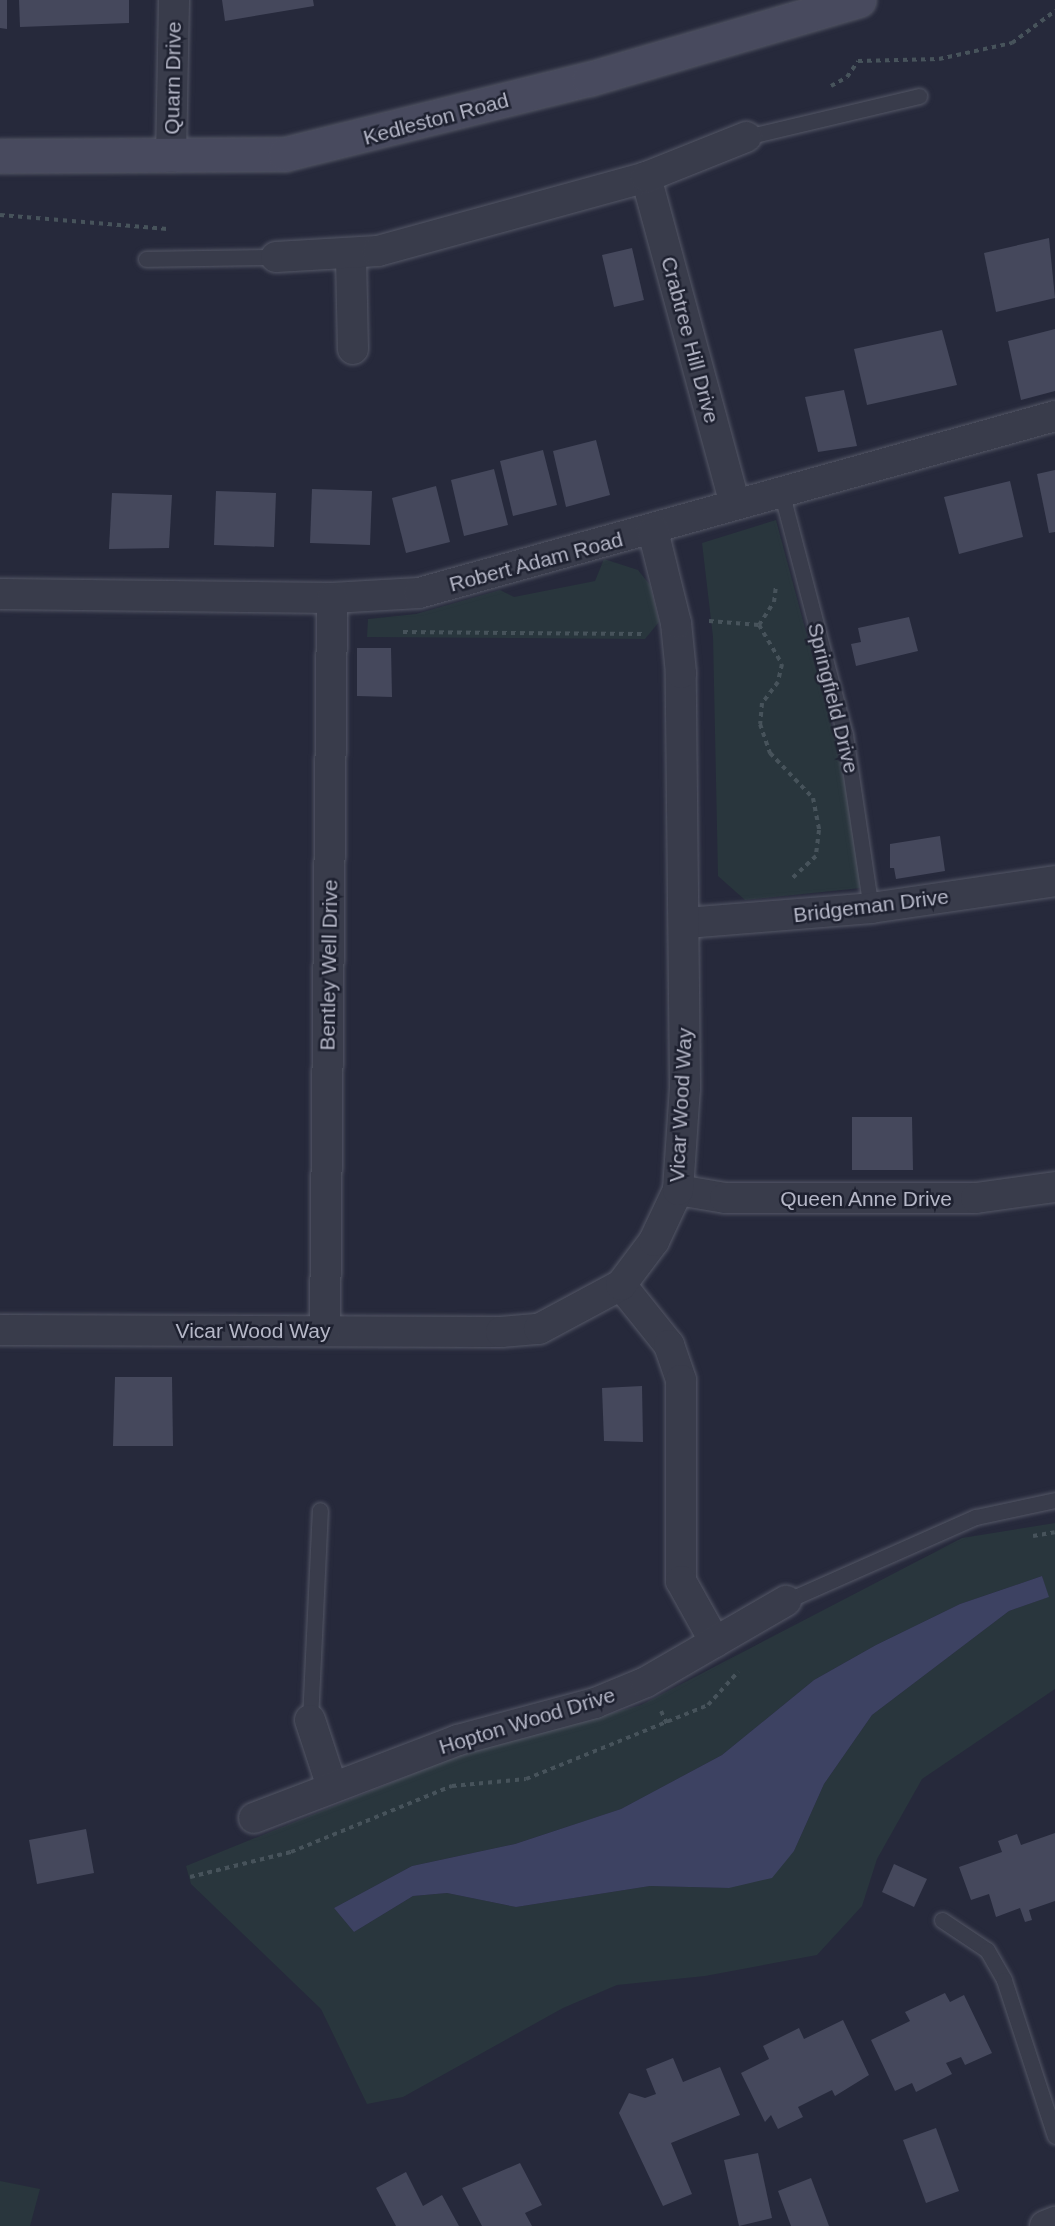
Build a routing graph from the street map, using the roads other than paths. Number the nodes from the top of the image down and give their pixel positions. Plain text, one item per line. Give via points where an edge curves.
1 (174, 0) edge
2 (859, 0) edge
3 (919, 96) dead end
4 (746, 137) joint
5 (0, 156) edge
6 (171, 157) junction
7 (646, 177) junction
8 (351, 256) junction
9 (276, 257) joint
10 (146, 259) dead end
11 (353, 349) dead end
12 (1055, 416) edge
13 (781, 491) junction
14 (735, 502) junction
15 (653, 531) junction
16 (0, 594) edge
17 (332, 598) junction
18 (1055, 881) edge
19 (871, 908) junction
20 (686, 923) junction
21 (1055, 1187) edge
22 (678, 1190) junction
23 (621, 1285) junction
24 (0, 1330) edge
25 (325, 1331) junction
26 (1055, 1500) edge
27 (320, 1510) dead end
28 (786, 1601) joint
29 (715, 1642) junction
30 (310, 1720) joint
31 (332, 1787) junction
32 (254, 1818) dead end
33 (942, 1920) dead end
34 (1055, 2136) edge
35 (1055, 2222) edge
36 (1045, 2226) edge

1 - 6 street, Quarn Drive
2 - 6 street, Kedleston Road via 338,144 285,154
3 - 4 lane
4 - 7 street
5 - 6 street, Kedleston Road
7 - 8 street
7 - 14 street, Crabtree Hill Drive
8 - 9 street
8 - 11 street
9 - 10 lane
12 - 13 street, Robert Adam Road
13 - 14 street, Robert Adam Road
13 - 19 lane, Springfield Drive via 845,735
14 - 15 street, Robert Adam Road
15 - 17 street, Robert Adam Road via 419,594
15 - 20 street, Vicar Wood Way via 676,623 681,673
16 - 17 street, Robert Adam Road
17 - 25 street, Bentley Well Drive
18 - 19 street, Bridgeman Drive
19 - 20 street, Bridgeman Drive
20 - 22 street, Vicar Wood Way
21 - 22 street, Queen Anne Drive via 976,1198 725,1198
22 - 23 street, Vicar Wood Way via 654,1241
23 - 25 street, Vicar Wood Way via 539,1329
23 - 29 street via 669,1345 681,1380 681,1581
24 - 25 street, Vicar Wood Way
26 - 28 lane via 976,1517
27 - 30 lane
28 - 29 street, Hopton Wood Drive
29 - 31 street, Hopton Wood Drive via 646,1682 595,1703 458,1740
30 - 31 street
31 - 32 street, Hopton Wood Drive
33 - 34 lane via 987,1950 1004,1980
35 - 36 street

